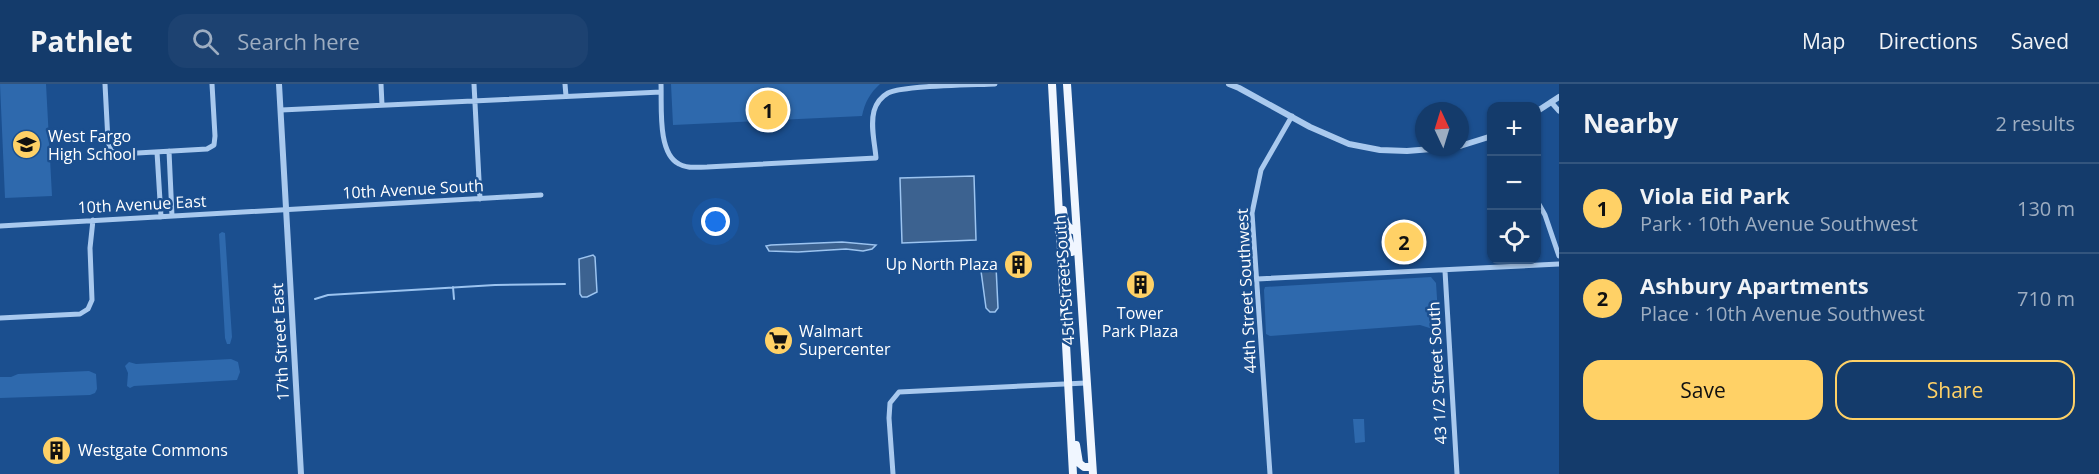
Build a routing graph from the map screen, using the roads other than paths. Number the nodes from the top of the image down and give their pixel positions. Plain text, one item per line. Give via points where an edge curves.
1 (105, 84) edge
2 (212, 84) edge
3 (279, 84) edge
4 (381, 84) edge
5 (474, 84) edge
6 (566, 84) edge
7 (661, 84) edge
8 (996, 84) edge
9 (1052, 84) edge
10 (1067, 84) edge
11 (1229, 84) edge
12 (912, 86) edge
13 (661, 92) junction
14 (566, 96) junction
15 (1559, 97) edge
16 (475, 101) junction
17 (1551, 102) junction
18 (382, 105) junction
19 (1541, 109) edge
20 (281, 110) junction
21 (1559, 111) edge
22 (1292, 116) junction
23 (1487, 137) edge
24 (1469, 143) edge
25 (1415, 150) edge
26 (157, 152) junction
27 (169, 152) junction
28 (1055, 152) junction
29 (541, 195) dead end
30 (480, 199) junction
31 (1541, 208) edge
32 (286, 209) junction
33 (172, 216) junction
34 (161, 217) junction
35 (93, 220) junction
36 (0, 226) edge
37 (1059, 231) junction
38 (1076, 231) junction
39 (1559, 256) edge
40 (1559, 264) edge
41 (1445, 271) junction
42 (1257, 279) junction
43 (1082, 311) junction
44 (0, 318) edge
45 (1068, 383) junction
46 (1086, 383) junction
47 (1070, 419) junction
48 (1072, 471) edge
49 (1092, 471) edge
50 (301, 474) edge
51 (893, 474) edge
52 (1082, 474) edge
53 (1270, 474) edge
54 (1456, 474) edge

1 - 26 street via 111,151
2 - 27 street via 214,145
3 - 20 street, 17th Street East
4 - 18 street
5 - 16 street
6 - 14 street
7 - 13 street
8 - 12 street
9 - 28 main road, 45th Street South
10 - 38 main road, 45th Street South
11 - 22 street
12 - 13 street via 886,94 874,110 876,158 688,167 672,160 665,146
13 - 14 street
14 - 16 street
15 - 17 street
16 - 18 street
16 - 30 street
17 - 19 street
17 - 21 street
18 - 20 street
20 - 32 street, 17th Street East
22 - 25 street via 1349,144 1380,150
22 - 42 street, 44th Street Southwest via 1261,170 1255,191 1252,213
23 - 24 street
26 - 27 street
26 - 34 street
27 - 33 street
28 - 37 main road, 45th Street South
28 - 38 main road via 1063,217 1069,229
29 - 30 street, 10th Avenue South
30 - 32 street, 10th Avenue South
31 - 39 street
32 - 33 street, 10th Avenue East
32 - 50 street, 17th Street East
33 - 34 street, 10th Avenue East
34 - 35 street, 10th Avenue East
35 - 36 street, 10th Avenue East
35 - 44 street via 92,300 86,311
37 - 43 main road via 1070,239 1075,294
37 - 45 main road, 45th Street South
38 - 43 main road, 45th Street South
40 - 41 street
41 - 42 street
41 - 54 street, 43 1/2 Street South
42 - 53 street, 44th Street Southwest
43 - 46 main road, 45th Street South
45 - 46 street
45 - 47 main road, 45th Street South
45 - 51 street via 899,392 890,403
46 - 49 main road, 45th Street South
47 - 48 main road, 45th Street South
47 - 49 main road via 1079,463
48 - 52 main road

